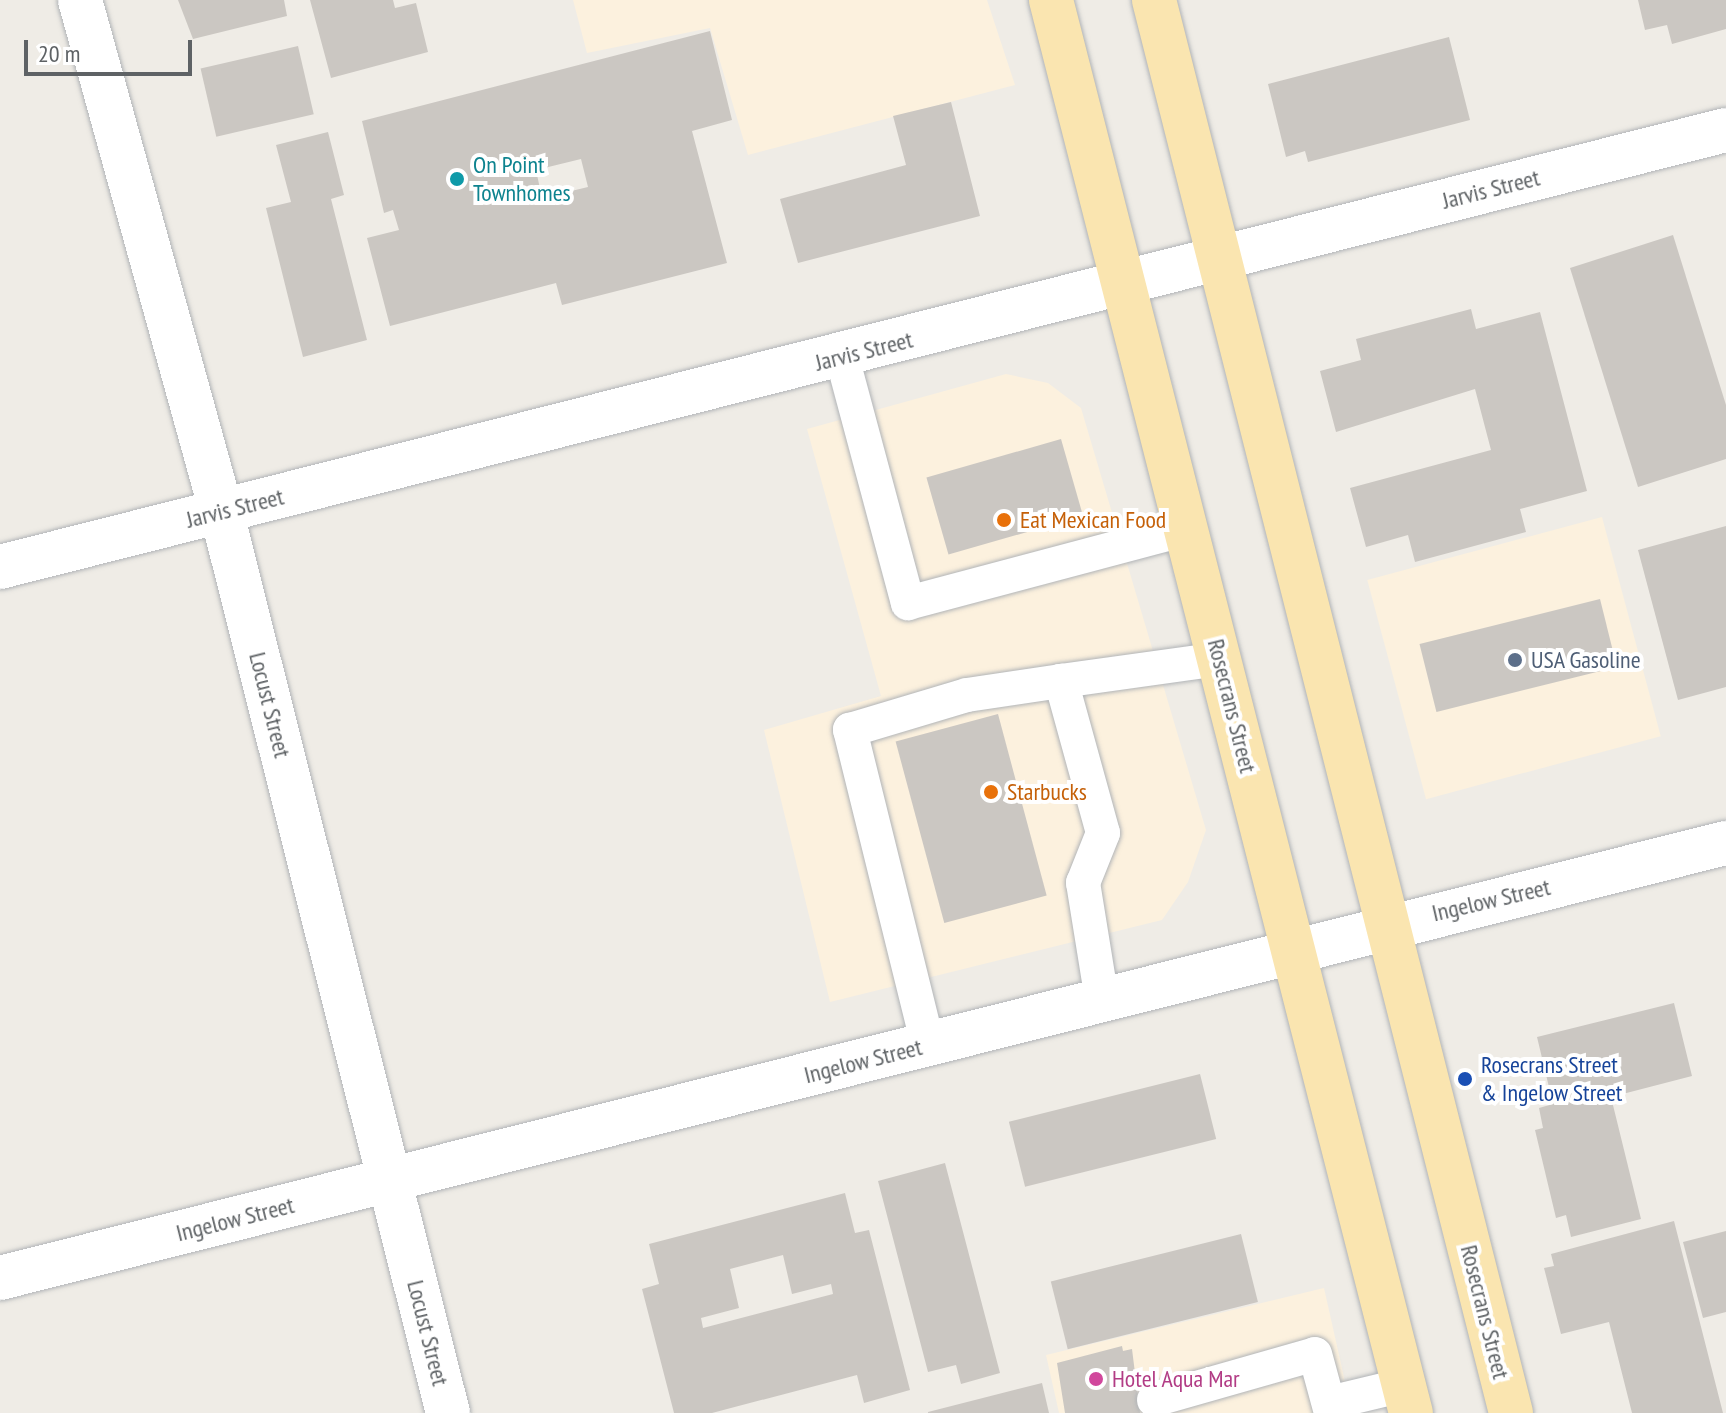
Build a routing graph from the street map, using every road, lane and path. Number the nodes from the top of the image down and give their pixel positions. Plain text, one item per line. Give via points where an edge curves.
1 (80, 0) edge
2 (1051, 0) edge
3 (1154, 0) edge
4 (1726, 130) edge
5 (1221, 257) junction
6 (1124, 283) junction
7 (842, 357) junction
8 (221, 510) junction
9 (1186, 529) junction
10 (0, 567) edge
11 (1220, 659) junction
12 (1061, 681) junction
13 (1726, 843) edge
14 (1386, 924) junction
15 (1293, 949) junction
16 (1102, 1000) junction
17 (928, 1045) junction
18 (390, 1179) junction
19 (0, 1278) edge
20 (1407, 1399) edge
21 (1154, 1400) dead end
22 (1330, 1408) edge
23 (448, 1413) edge
24 (1511, 1413) edge

1 - 8 street, Locust Street
2 - 6 main road, Rosecrans Street
3 - 5 main road, Rosecrans Street
4 - 5 street, Jarvis Street
5 - 6 street, Jarvis Street
5 - 14 main road, Rosecrans Street
6 - 7 street, Jarvis Street
6 - 9 main road, Rosecrans Street
7 - 8 street, Jarvis Street
7 - 9 lane via 908,603
8 - 10 street, Jarvis Street
8 - 18 street, Locust Street
9 - 11 main road, Rosecrans Street
11 - 12 lane
11 - 15 main road, Rosecrans Street
12 - 16 lane via 1103,833 1083,883
12 - 17 lane via 967,695 850,730
13 - 14 street, Ingelow Street
14 - 15 street, Ingelow Street
14 - 24 main road, Rosecrans Street
15 - 16 street, Ingelow Street
15 - 20 main road, Rosecrans Street
16 - 17 street, Ingelow Street
17 - 18 street, Ingelow Street
18 - 19 street, Ingelow Street
18 - 23 street, Locust Street
20 - 22 lane
21 - 22 lane via 1315,1354

